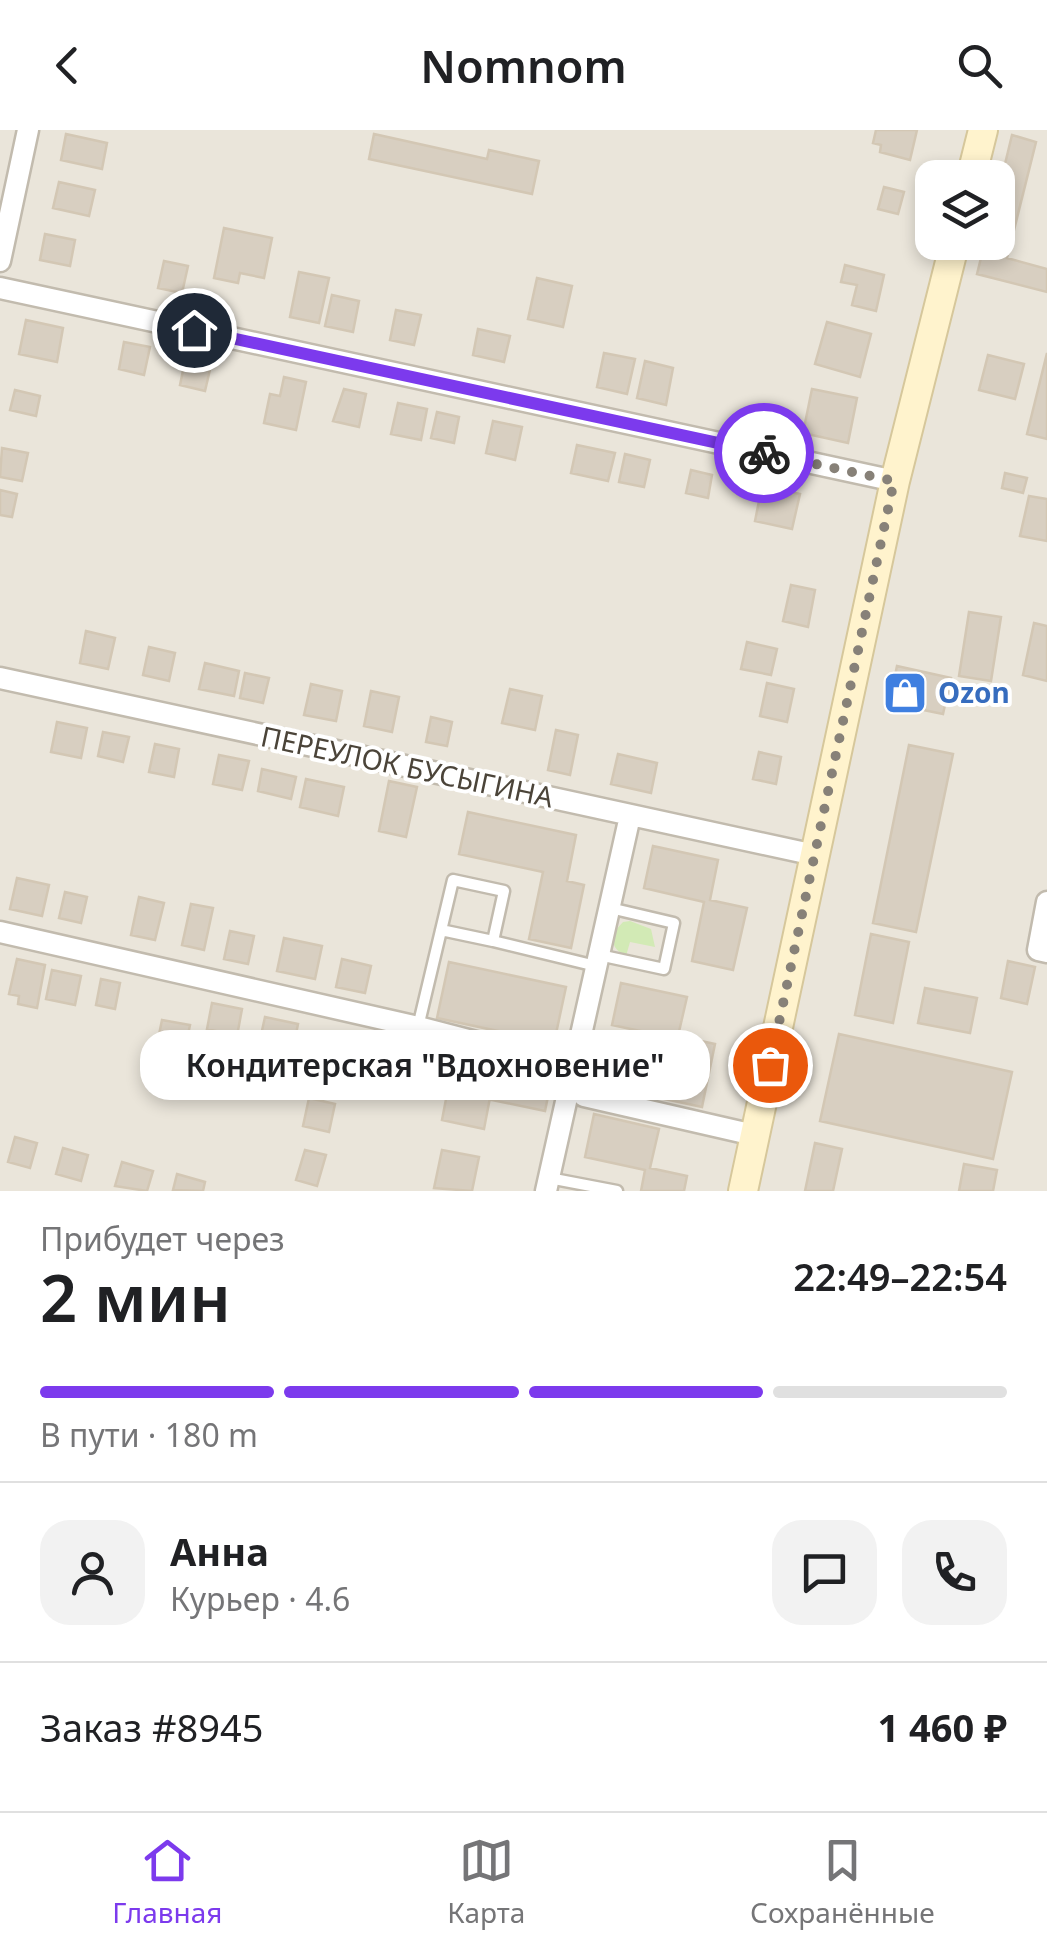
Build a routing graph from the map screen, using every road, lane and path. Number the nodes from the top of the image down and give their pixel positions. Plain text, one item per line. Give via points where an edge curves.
1 (28, 130) edge
2 (984, 130) edge
3 (976, 160) edge
4 (0, 260) edge
5 (950, 260) edge
6 (0, 288) edge
7 (894, 481) junction
8 (0, 678) edge
9 (630, 816) junction
10 (815, 855) junction
11 (1047, 902) edge
12 (610, 908) junction
13 (441, 930) junction
14 (0, 932) edge
15 (493, 941) junction
16 (1042, 951) edge
17 (597, 961) junction
18 (418, 1027) junction
19 (579, 1045) junction
20 (574, 1067) junction
21 (632, 1107) junction
22 (754, 1135) junction
23 (547, 1184) edge
24 (617, 1191) edge
25 (742, 1191) edge

1 - 4 street
2 - 3 street
5 - 7 street
6 - 7 street
7 - 10 street
8 - 9 street, ПЕРЕУЛОК БУСЫГИНА
9 - 10 street, ПЕРЕУЛОК БУСЫГИНА
9 - 12 street
10 - 22 street
11 - 16 street
12 - 17 street
12 - 17 lane via 674,923 664,969
13 - 15 lane
13 - 15 lane via 452,880 504,891
13 - 18 lane
14 - 18 street
15 - 17 lane
17 - 19 street
18 - 20 street
19 - 20 street
19 - 21 lane via 642,1060
20 - 21 street via 584,1096
20 - 23 street
21 - 22 street
22 - 25 street
23 - 24 lane

